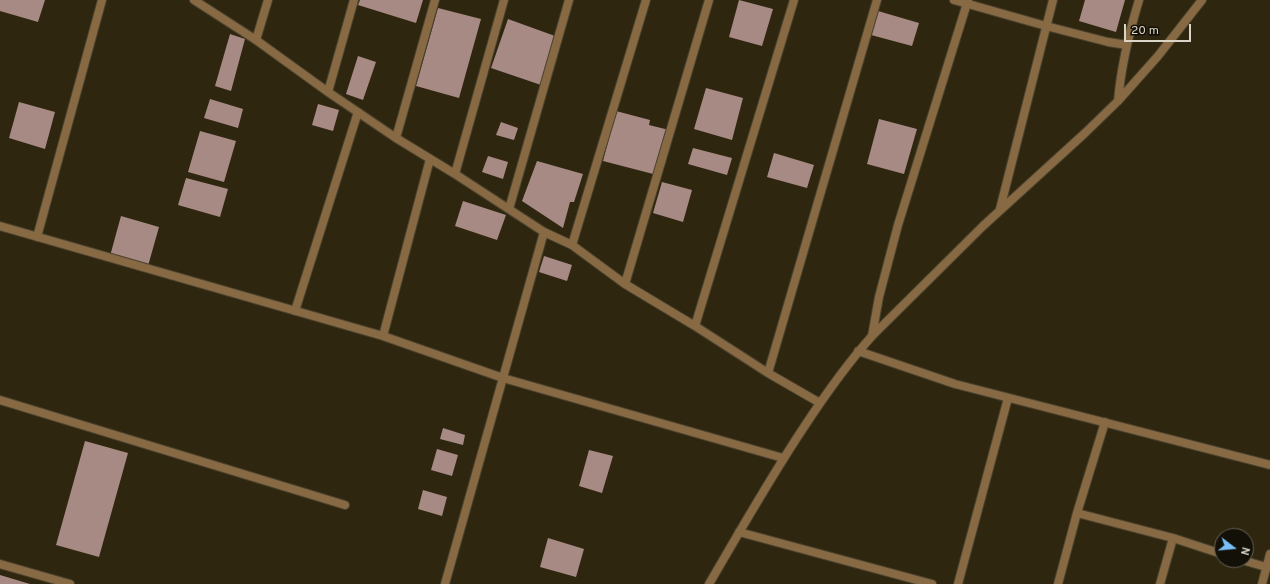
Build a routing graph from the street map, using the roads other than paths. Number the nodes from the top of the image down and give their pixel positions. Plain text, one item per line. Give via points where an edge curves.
1 (102, 0) edge
2 (194, 0) edge
3 (268, 0) edge
4 (354, 0) edge
5 (435, 0) edge
6 (504, 0) edge
7 (569, 0) edge
8 (646, 0) edge
9 (709, 0) edge
10 (794, 0) edge
11 (877, 0) edge
12 (954, 0) edge
13 (1053, 0) edge
14 (1139, 0) edge
15 (1202, 0) edge
16 (967, 2) edge
17 (1046, 26) junction
18 (256, 40) junction
19 (1127, 45) junction
20 (328, 92) junction
21 (1118, 101) junction
22 (358, 112) junction
23 (396, 138) junction
24 (430, 159) junction
25 (455, 174) junction
26 (509, 209) junction
27 (1000, 210) junction
28 (0, 226) edge
29 (544, 232) junction
30 (37, 237) junction
31 (572, 245) junction
32 (625, 284) junction
33 (295, 311) junction
34 (695, 326) junction
35 (383, 336) junction
36 (872, 336) junction
37 (858, 351) junction
38 (768, 373) junction
39 (503, 378) junction
40 (1008, 398) junction
41 (0, 400) edge
42 (820, 403) junction
43 (1105, 422) junction
44 (783, 458) junction
45 (1270, 465) edge
46 (345, 505) dead end
47 (1076, 513) junction
48 (739, 532) junction
49 (1172, 538) junction
50 (1214, 551) edge
51 (1270, 554) edge
52 (0, 564) edge
53 (1254, 564) edge
54 (1266, 567) junction
55 (52, 582) edge
56 (70, 584) edge
57 (445, 584) edge
58 (710, 584) edge
59 (932, 584) edge
60 (958, 584) edge
61 (1058, 584) edge
62 (1160, 584) edge
63 (1262, 584) edge

1 - 30 street
2 - 18 street
3 - 18 street
4 - 20 street
5 - 23 street
6 - 25 street
7 - 26 street
8 - 31 street
9 - 32 street
10 - 34 street
11 - 38 street
12 - 16 street
13 - 17 street
14 - 19 street
15 - 21 street
16 - 17 street
16 - 36 street via 898,225 879,297
17 - 19 street
17 - 27 street
18 - 20 street
19 - 21 street
20 - 22 street
21 - 27 street
22 - 23 street
22 - 33 street
23 - 24 street
24 - 25 street
24 - 35 street
25 - 26 street
26 - 29 street
27 - 36 street
28 - 30 street
29 - 31 street
29 - 39 street
30 - 33 street
31 - 32 street
32 - 34 street
33 - 35 street
34 - 38 street
35 - 39 street
36 - 37 street
37 - 40 street via 955,384
37 - 42 street
38 - 42 street
39 - 44 street
39 - 57 street
40 - 43 street
40 - 60 street
41 - 46 street
42 - 44 street
43 - 45 street
43 - 47 street
44 - 48 street
47 - 49 street
47 - 61 street
48 - 58 street
48 - 59 street
49 - 50 street
49 - 62 street
51 - 54 street
52 - 55 street
53 - 54 street
54 - 63 street
55 - 56 street

